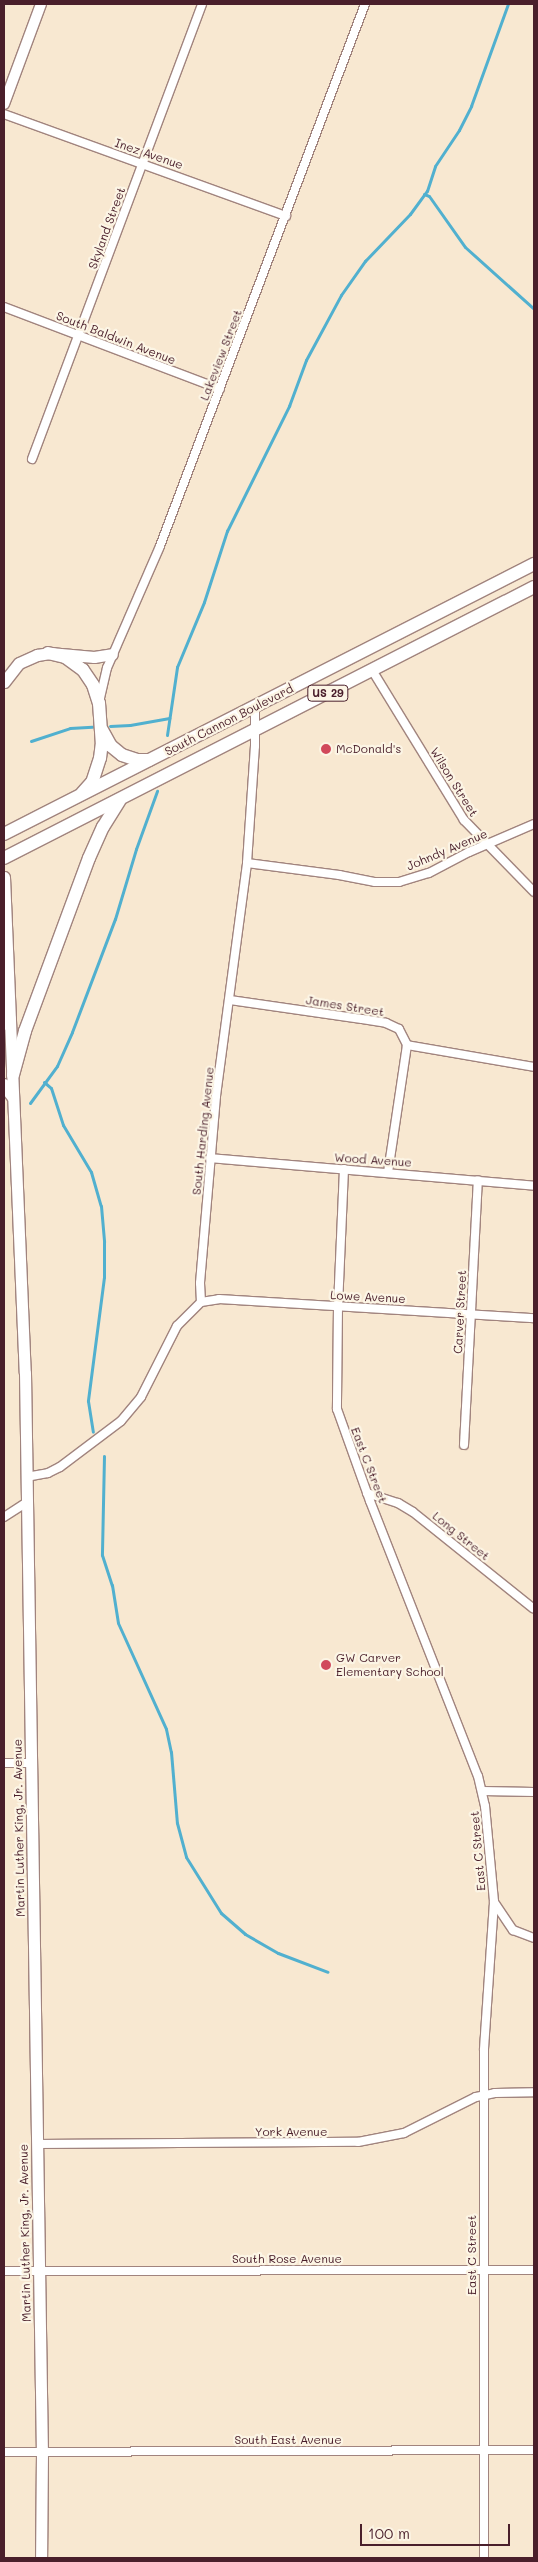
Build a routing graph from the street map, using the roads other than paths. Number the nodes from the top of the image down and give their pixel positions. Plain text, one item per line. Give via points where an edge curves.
1 (41, 4) edge
2 (202, 4) edge
3 (365, 4) edge
4 (4, 104) edge
5 (4, 114) edge
6 (142, 164) junction
7 (286, 216) junction
8 (4, 306) edge
9 (79, 336) junction
10 (220, 389) junction
11 (32, 459) dead end
12 (534, 564) edge
13 (534, 588) edge
14 (48, 654) junction
15 (112, 654) junction
16 (372, 670) junction
17 (4, 682) edge
18 (255, 706) junction
19 (101, 713) junction
20 (101, 729) junction
21 (255, 730) junction
22 (151, 760) junction
23 (121, 799) junction
24 (70, 801) junction
25 (534, 824) edge
26 (4, 834) edge
27 (486, 845) junction
28 (4, 858) edge
29 (247, 863) junction
30 (4, 877) edge
31 (4, 882) edge
32 (534, 892) edge
33 (230, 1000) junction
34 (7, 1021) edge
35 (407, 1045) junction
36 (534, 1067) edge
37 (12, 1075) junction
38 (4, 1085) edge
39 (13, 1097) junction
40 (210, 1158) junction
41 (344, 1169) junction
42 (388, 1172) junction
43 (478, 1180) junction
44 (534, 1186) edge
45 (201, 1302) junction
46 (338, 1306) junction
47 (472, 1314) junction
48 (534, 1318) edge
49 (464, 1445) dead end
50 (26, 1477) junction
51 (367, 1493) junction
52 (27, 1502) junction
53 (4, 1517) edge
54 (533, 1608) edge
55 (32, 1763) junction
56 (4, 1764) edge
57 (483, 1791) junction
58 (534, 1792) edge
59 (494, 1902) junction
60 (534, 1938) edge
61 (534, 2092) edge
62 (484, 2095) junction
63 (37, 2144) junction
64 (483, 2270) junction
65 (534, 2270) edge
66 (4, 2271) edge
67 (39, 2271) junction
68 (484, 2450) junction
69 (534, 2450) edge
70 (4, 2452) edge
71 (42, 2452) junction
72 (41, 2558) edge
73 (484, 2558) edge

1 - 4 street
2 - 6 street, Skyland Street
3 - 7 street, Lakeview Street
5 - 6 street, Inez Avenue
6 - 7 street, Inez Avenue
6 - 9 street, Skyland Street
7 - 10 street, Lakeview Street
8 - 9 street, South Baldwin Avenue
9 - 10 street, South Baldwin Avenue
9 - 11 street, Skyland Street
10 - 15 street, Lakeview Street via 160,546
12 - 18 main road, South Cannon Boulevard / US 29
13 - 16 main road, South Cannon Boulevard / US 29
14 - 15 main road via 94,657
14 - 17 main road via 21,661
14 - 19 main road via 65,657 82,670 94,688
15 - 19 street, Lakeview Street via 102,685
16 - 21 main road, South Cannon Boulevard / US 29
16 - 27 street, Wilson Street via 464,820
18 - 21 street, South Harding Avenue
18 - 22 main road, South Cannon Boulevard / US 29
19 - 20 main road
20 - 22 main road via 108,743 122,755
20 - 24 main road via 100,758 95,775 87,788
21 - 23 main road, South Cannon Boulevard / US 29
21 - 29 street, South Harding Avenue
22 - 24 main road, South Cannon Boulevard / US 29
23 - 28 main road, US 29
23 - 37 main road via 89,858
24 - 26 main road, South Cannon Boulevard / US 29
25 - 27 street, Johndy Avenue
27 - 29 street, Johndy Avenue via 429,873 399,882 375,882
27 - 32 street, Wilson Street
29 - 33 street, South Harding Avenue
30 - 31 main road
31 - 34 main road
33 - 35 street, James Street via 386,1023 399,1029
33 - 40 street, South Harding Avenue
34 - 37 main road
35 - 36 street
35 - 42 street
37 - 39 main road, Martin Luther King, Jr. Avenue
38 - 39 main road
39 - 50 main road, Martin Luther King, Jr. Avenue
40 - 41 street, Wood Avenue
40 - 45 street, South Harding Avenue
41 - 42 street, Wood Avenue
41 - 46 street, East C Street
42 - 43 street, Wood Avenue
43 - 44 street, Wood Avenue
43 - 47 street, Carver Street
45 - 46 street, Lowe Avenue via 219,1300
45 - 50 street via 177,1326 141,1397 121,1422 60,1467
46 - 47 street, Lowe Avenue
46 - 51 street, East C Street via 337,1409
47 - 48 street, Lowe Avenue
47 - 49 street, Carver Street
50 - 52 main road, Martin Luther King, Jr. Avenue
51 - 54 street, Long Street via 398,1503 413,1512
51 - 57 street, East C Street
52 - 53 street
52 - 55 main road, Martin Luther King, Jr. Avenue
55 - 56 street
55 - 63 main road, Martin Luther King, Jr. Avenue
57 - 58 street
57 - 59 street, East C Street
59 - 60 street via 514,1930
59 - 62 street, East C Street via 484,2040
61 - 62 street, York Avenue
62 - 63 street, York Avenue via 404,2133 358,2142
62 - 64 street, East C Street
63 - 67 main road, Martin Luther King, Jr. Avenue
64 - 65 street, South Rose Avenue
64 - 67 street, South Rose Avenue
64 - 68 street, East C Street
66 - 67 street, South Rose Avenue
67 - 71 main road, Martin Luther King, Jr. Avenue
68 - 69 street, South East Avenue
68 - 71 street, South East Avenue
68 - 73 street, East C Street
70 - 71 street, South East Avenue
71 - 72 main road, Martin Luther King, Jr. Avenue

